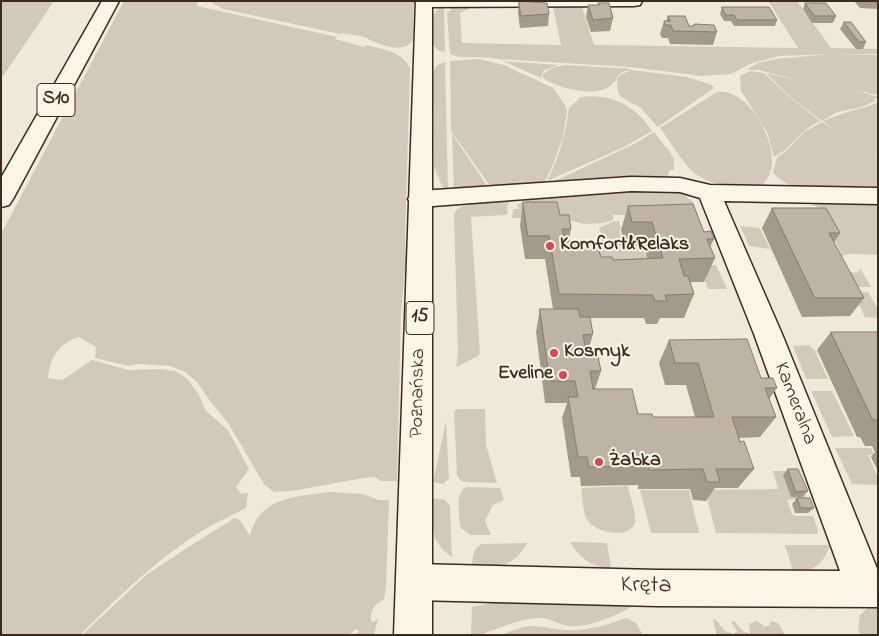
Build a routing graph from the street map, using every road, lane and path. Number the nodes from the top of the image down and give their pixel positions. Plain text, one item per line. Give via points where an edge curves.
1 (111, 1) edge
2 (634, 1) edge
3 (424, 2) edge
4 (710, 193) junction
5 (878, 196) edge
6 (1, 199) edge
7 (420, 199) junction
8 (415, 582) junction
9 (871, 589) edge
10 (413, 635) edge

1 - 6 main road, S10
2 - 3 main road
3 - 7 main road, Poznańska / 15
4 - 5 main road
4 - 7 main road via 680,185 631,184
4 - 9 main road, Kameralna
7 - 8 main road, Poznańska / 15
8 - 9 main road, Kręta
8 - 10 main road, Poznańska / 15

